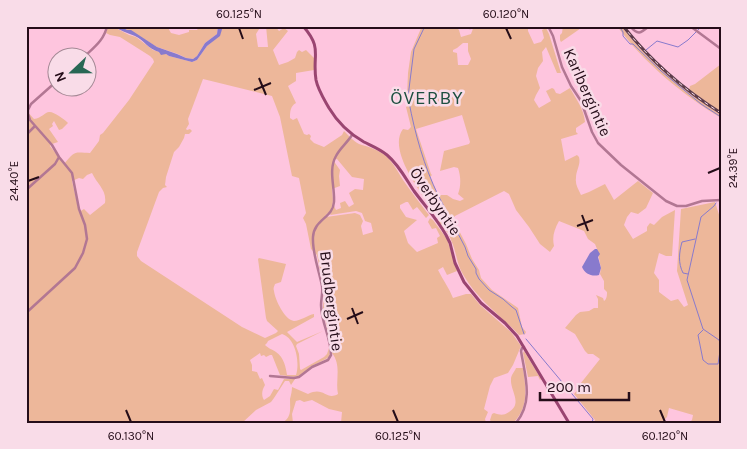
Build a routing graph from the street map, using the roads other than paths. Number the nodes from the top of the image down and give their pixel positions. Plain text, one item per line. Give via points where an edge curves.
1 (303, 26) edge
2 (548, 26) edge
3 (630, 26) edge
4 (649, 26) edge
5 (690, 26) edge
6 (107, 27) edge
7 (94, 48) edge
8 (721, 49) edge
9 (48, 89) edge
10 (28, 107) edge
11 (35, 126) junction
12 (26, 135) edge
13 (352, 135) junction
14 (59, 157) junction
15 (26, 190) edge
16 (721, 200) edge
17 (26, 313) edge
18 (524, 347) junction
19 (270, 376) dead end
20 (516, 423) edge
21 (569, 423) edge

1 - 13 street, Överbyntie via 315,46 319,89 338,121
2 - 16 street, Karlbergintie via 562,67 581,101 592,132 610,156 666,201 677,206
3 - 4 street via 638,33
5 - 8 street
6 - 7 street via 106,34
9 - 10 street
10 - 11 street via 28,117
11 - 12 street
11 - 14 street
13 - 18 street, Överbyntie via 383,152 396,165 446,234 455,263 469,288 515,333
13 - 19 street, Brudbergintie via 332,166 334,202 331,213 319,222 313,235 323,288 321,306 331,355 299,377
14 - 15 street
14 - 17 street via 74,178 86,232 86,247 75,268
18 - 20 street via 521,349 527,397
18 - 21 street, Överbyntie

